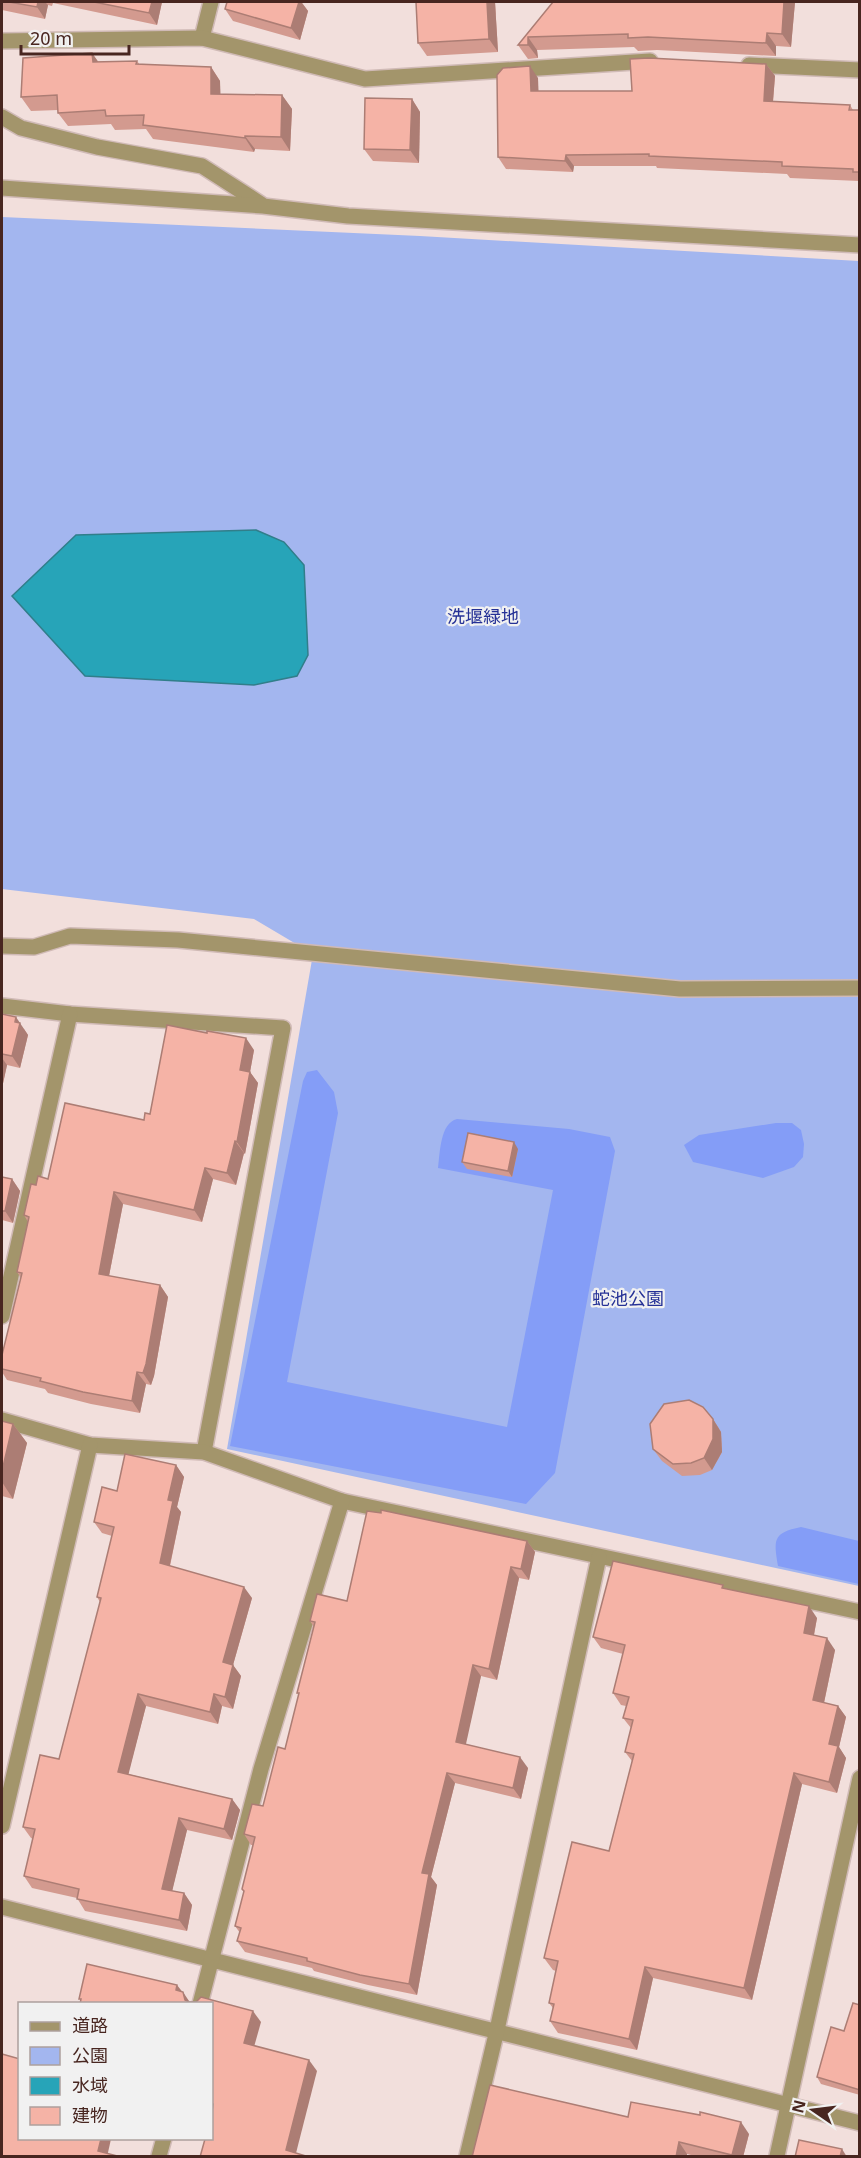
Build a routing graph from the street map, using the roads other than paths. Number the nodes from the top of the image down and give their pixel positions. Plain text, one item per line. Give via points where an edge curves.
1 (211, 2) edge
2 (202, 38) junction
3 (2, 41) edge
4 (669, 61) edge
5 (728, 64) edge
6 (860, 70) edge
7 (2, 117) edge
8 (2, 188) edge
9 (263, 206) junction
10 (860, 245) edge
11 (2, 946) edge
12 (860, 988) edge
13 (2, 1006) edge
14 (70, 1014) junction
15 (2, 1316) edge
16 (2, 1420) edge
17 (90, 1445) junction
18 (204, 1452) junction
19 (342, 1501) junction
20 (599, 1557) junction
21 (860, 1612) edge
22 (860, 1778) edge
23 (2, 1826) edge
24 (2, 1907) edge
25 (212, 1960) junction
26 (201, 2002) edge
27 (497, 2030) junction
28 (788, 2105) junction
29 (860, 2123) edge
30 (164, 2140) edge
31 (159, 2157) edge
32 (467, 2157) edge
33 (777, 2157) edge

1 - 2 street
2 - 3 street
2 - 4 street via 365,79
5 - 6 street
7 - 9 street via 21,128 97,147 202,166
8 - 9 street
9 - 10 street via 348,216
11 - 12 street via 33,947 70,936 178,940 680,989
13 - 14 street
14 - 15 street
14 - 18 street via 283,1028
16 - 17 street
17 - 18 street
17 - 23 street
18 - 19 street
19 - 20 street
19 - 25 street via 261,1769
20 - 21 street
20 - 27 street
22 - 28 street
24 - 25 street
25 - 26 street
25 - 27 street
27 - 28 street
27 - 32 street
28 - 29 street
28 - 33 street
30 - 31 street

